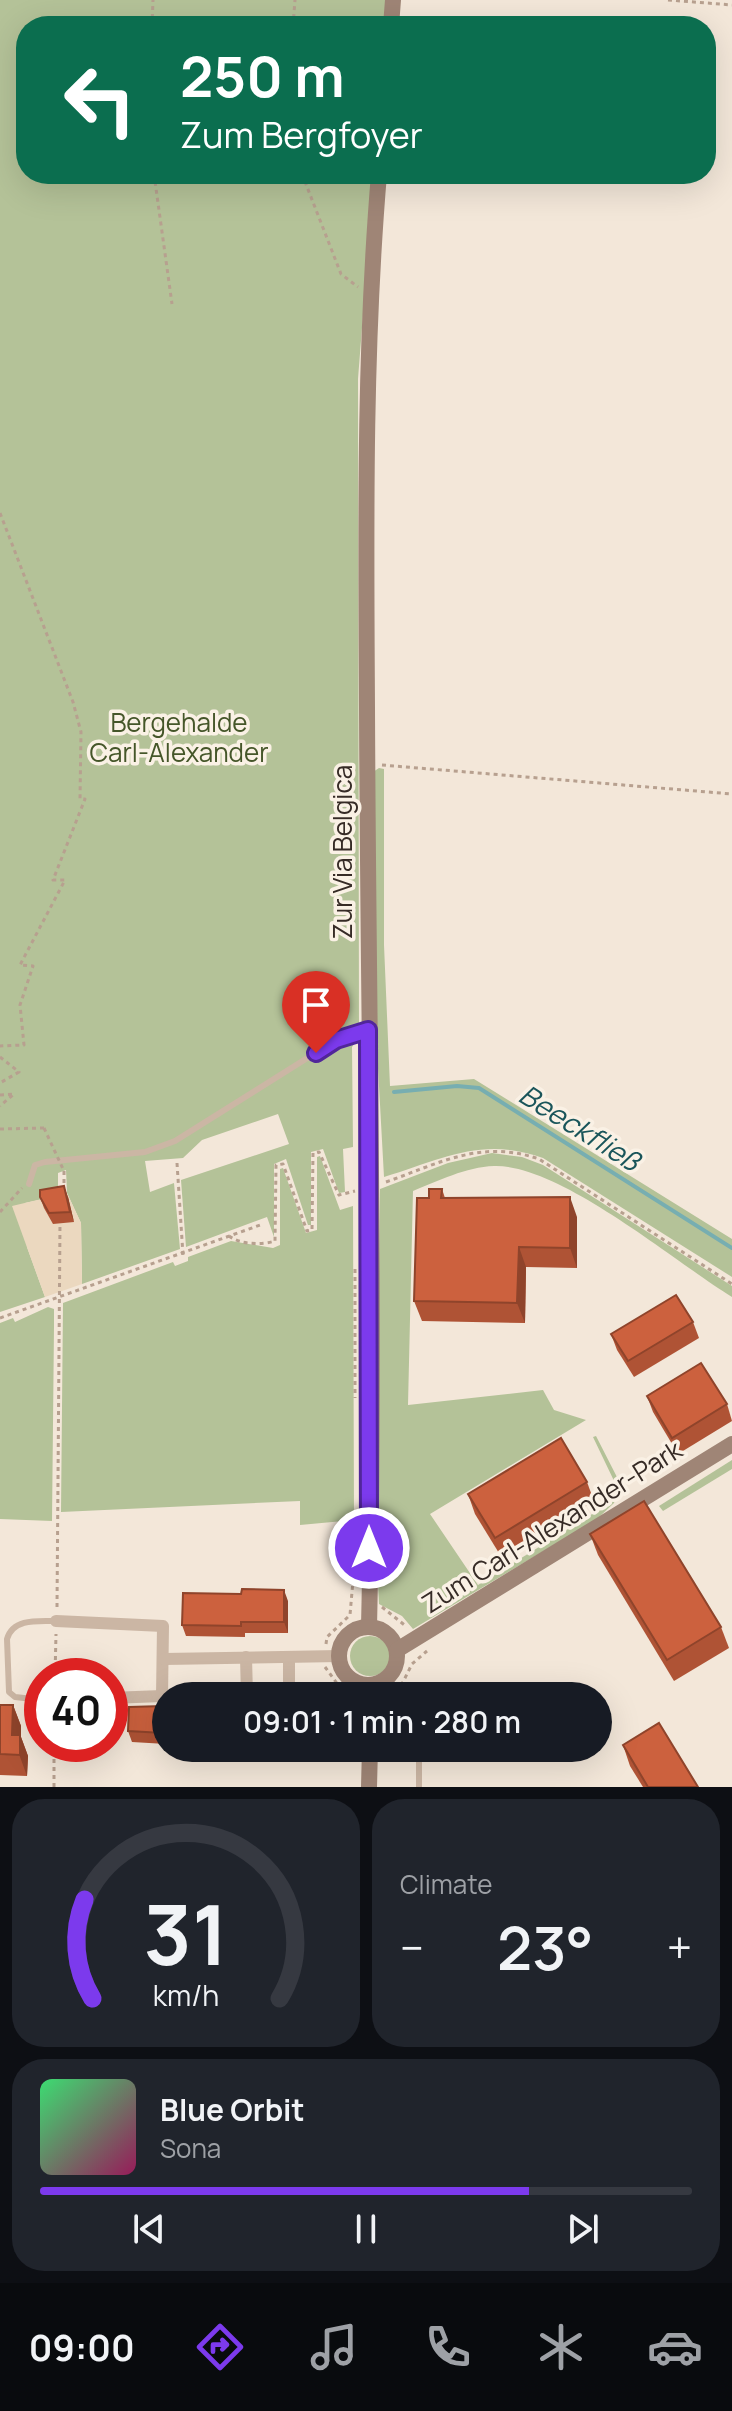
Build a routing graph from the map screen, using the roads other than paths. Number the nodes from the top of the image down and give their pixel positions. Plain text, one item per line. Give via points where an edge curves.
1 (378, 184) edge
2 (368, 1030) junction
3 (29, 1184) road end
4 (732, 1444) edge
5 (56, 1622) joint
6 (369, 1627) junction
7 (397, 1650) junction
8 (332, 1656) junction
9 (246, 1657) junction
10 (289, 1657) junction
11 (164, 1659) junction
12 (247, 1682) edge
13 (289, 1682) edge
14 (357, 1682) edge
15 (379, 1682) edge
16 (128, 1697) edge
17 (24, 1698) edge
18 (370, 1762) edge
19 (419, 1762) edge
20 (369, 1787) edge
21 (419, 1787) edge

1 - 2 street, Zur Via Belgica via 367,329
2 - 3 lane via 336,1040 175,1141 145,1152 45,1162 35,1165
2 - 6 street, Zur Via Belgica
4 - 7 street, Zum Carl-Alexander-Park via 418,1648
5 - 11 street via 163,1626
5 - 17 lane via 21,1624 9,1632 9,1692
6 - 7 street via 387,1633
6 - 8 street via 359,1628
7 - 15 street via 394,1670
8 - 10 street
8 - 14 street
9 - 10 street
9 - 11 street
9 - 12 street
10 - 13 street
11 - 16 street via 162,1696
18 - 20 street
19 - 21 lane

